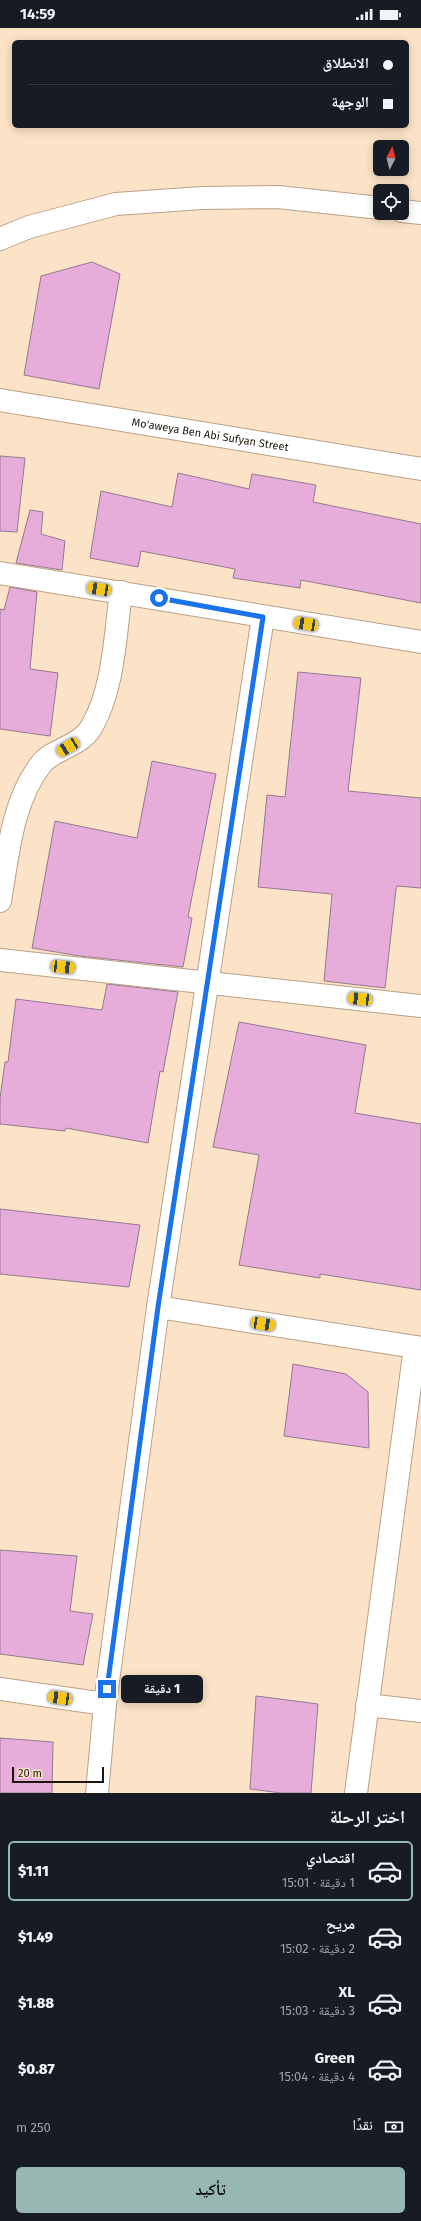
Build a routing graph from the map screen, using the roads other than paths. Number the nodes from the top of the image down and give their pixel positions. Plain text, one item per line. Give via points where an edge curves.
1 (373, 207) edge
2 (409, 212) edge
3 (421, 213) edge
4 (0, 239) edge
5 (0, 400) edge
6 (421, 469) edge
7 (0, 573) edge
8 (121, 592) junction
9 (263, 617) junction
10 (421, 642) edge
11 (0, 901) edge
12 (0, 960) edge
13 (206, 982) junction
14 (421, 1006) edge
15 (158, 1307) junction
16 (418, 1348) edge
17 (0, 1689) edge
18 (105, 1704) junction
19 (367, 1705) junction
20 (421, 1711) edge
21 (97, 1793) edge
22 (356, 1793) edge

1 - 4 street via 278,197 202,198 116,204 29,227
2 - 3 street
5 - 6 street, Mo'aweya Ben Abi Sufyan Street
7 - 8 street
8 - 9 street
8 - 11 street via 108,684 98,713 90,729 76,742 43,761 30,781 20,803
9 - 10 street
9 - 13 street
12 - 13 street
13 - 14 street
13 - 15 street
15 - 16 street
15 - 18 street
16 - 19 street
17 - 18 street
18 - 21 street
19 - 20 street
19 - 22 street

